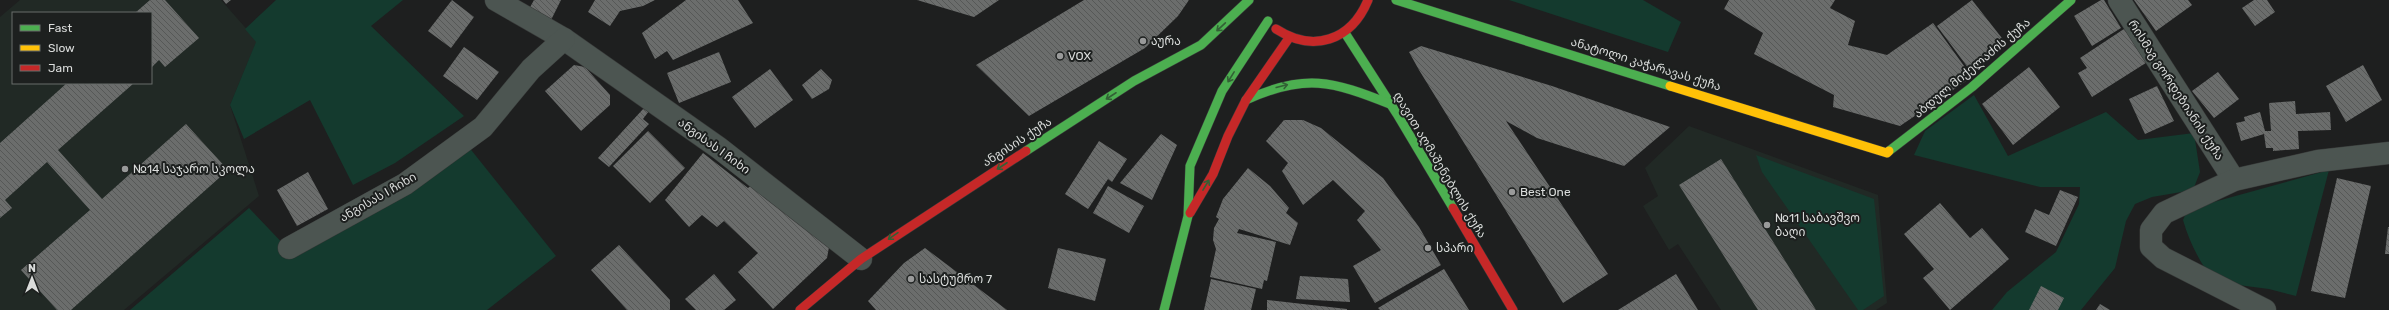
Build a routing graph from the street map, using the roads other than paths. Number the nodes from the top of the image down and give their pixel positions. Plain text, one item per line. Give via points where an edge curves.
1 (496, 0) edge
2 (1249, 0) edge
3 (1368, 0) edge
4 (1396, 0) edge
5 (2071, 0) edge
6 (2119, 0) edge
7 (1345, 33) junction
8 (1289, 38) junction
9 (564, 39) junction
10 (1246, 100) junction
11 (1390, 104) junction
12 (1887, 153) joint
13 (2389, 153) edge
14 (2234, 180) junction
15 (1188, 216) junction
16 (289, 248) dead end
17 (860, 258) junction
18 (800, 310) edge
19 (1164, 310) edge
20 (1513, 310) edge
21 (2265, 310) edge

1 - 9 street, ანგისას I ჩიხი
2 -> 17 street, ანგისის ქუჩა via 1201,45 1134,81
3 - 7 street via 1360,18
4 - 12 street, ანატოლი კაჭარავას ქუჩა
5 - 12 street, აბდულ მიქელაძის ქუჩა via 1972,87
6 - 14 street, რისმაგ გორდეზიანის ქუჩა
7 - 8 street via 1327,41 1308,42
7 - 11 street, დავით აღმაშენებლის ქუჩა
8 - 10 street
8 -> 15 street via 1277,31 1266,18 1222,91 1190,166
9 - 16 street, ანგისას I ჩიხი via 531,69 483,127 405,184
9 - 17 street, ანგისას I ჩიხი via 719,148
10 -> 11 street via 1281,85 1311,82 1347,86
15 -> 10 street via 1213,174
11 - 20 street, დავით აღმაშენებლის ქუჩა
13 - 14 street via 2318,161
14 - 21 street via 2164,213 2151,230 2152,247 2162,258
15 - 19 street
17 - 18 street, ანგისის ქუჩა

